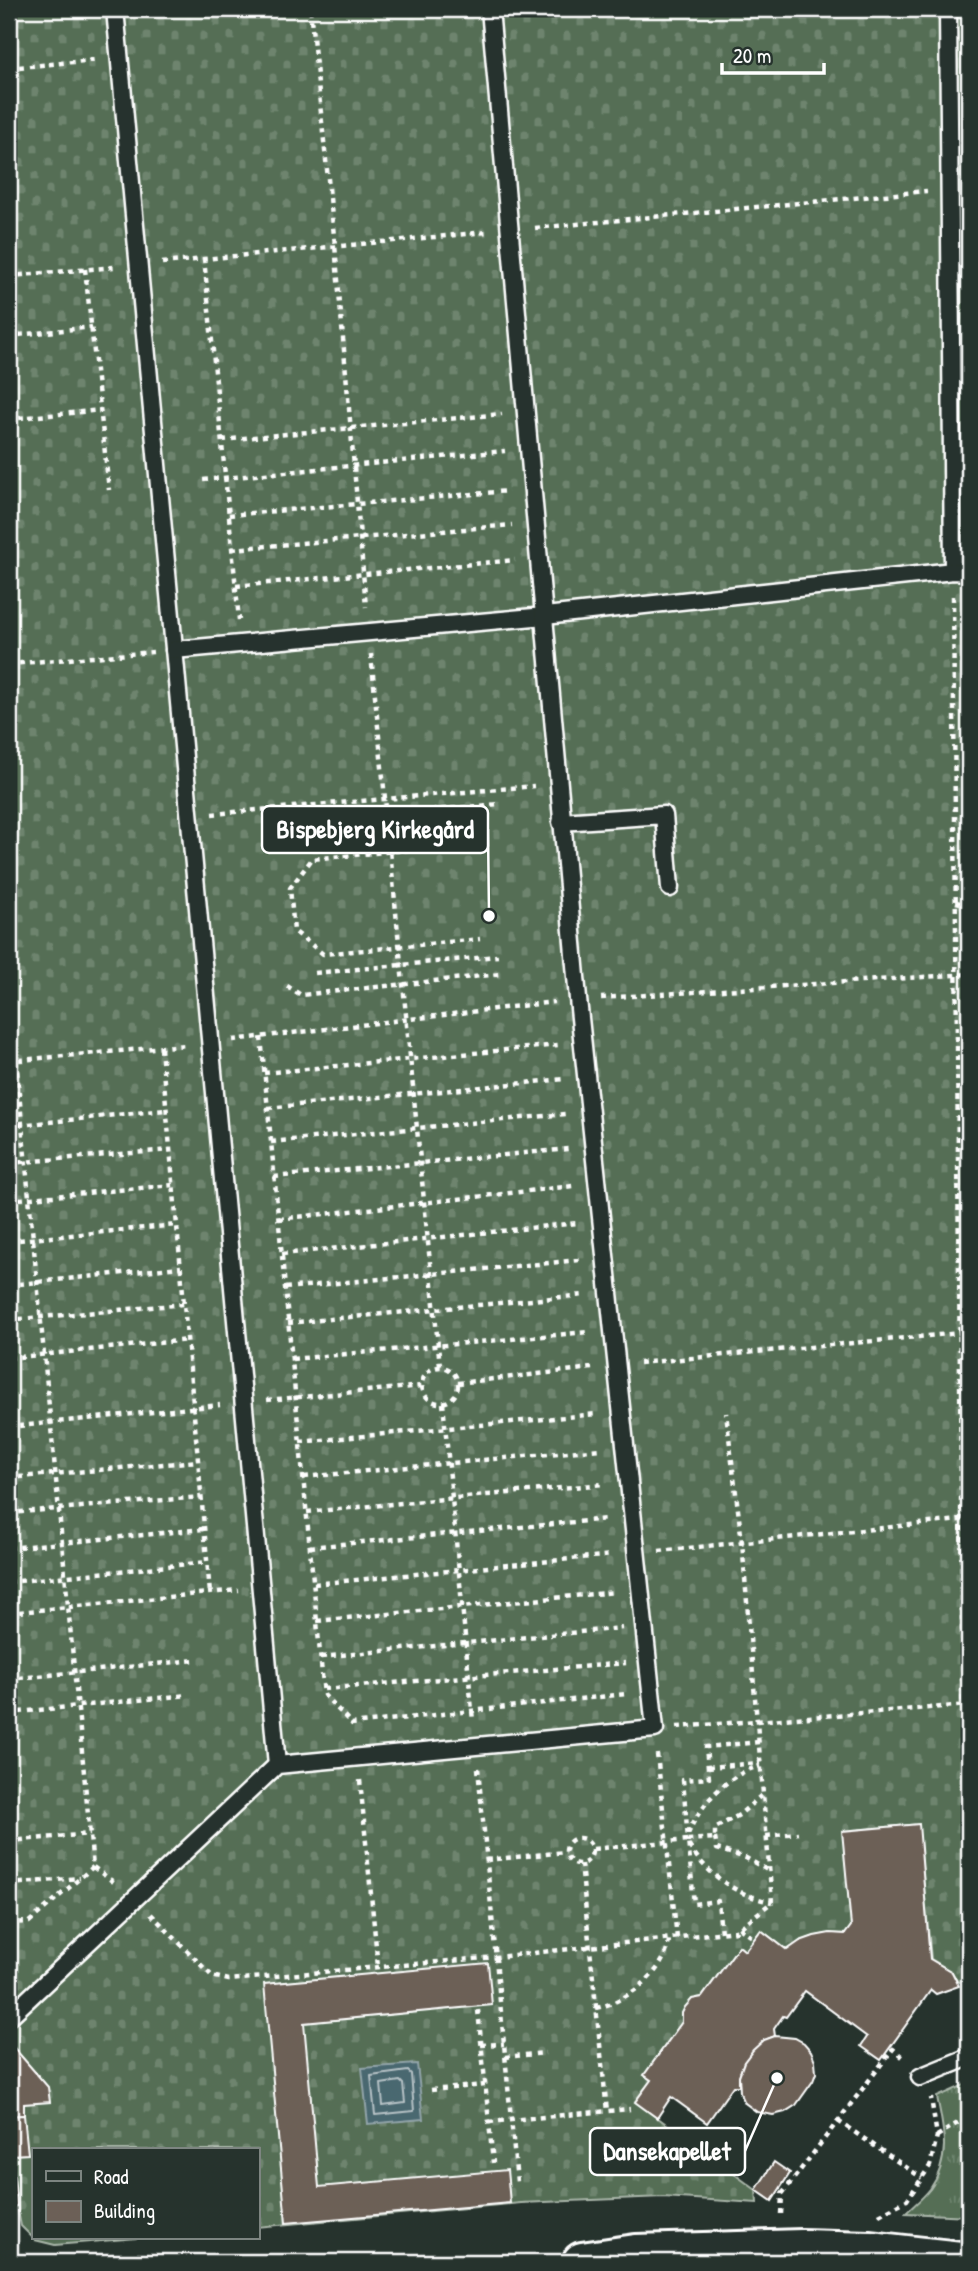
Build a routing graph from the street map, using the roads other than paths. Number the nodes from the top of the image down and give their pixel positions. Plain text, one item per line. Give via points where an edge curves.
1 (115, 9) edge
2 (490, 9) edge
3 (948, 9) edge
4 (961, 571) edge
5 (545, 616) junction
6 (174, 650) junction
7 (561, 822) junction
8 (670, 888) dead end
9 (277, 1765) junction
10 (9, 2017) edge
11 (969, 2057) edge
12 (920, 2077) road end
13 (582, 2262) edge
14 (969, 2262) edge

1 - 6 lane
2 - 5 lane
3 - 4 lane
4 - 5 lane
5 - 6 lane
5 - 7 lane
6 - 9 lane
7 - 8 lane via 664,815
7 - 9 lane via 655,1729
9 - 10 lane
11 - 12 lane
13 - 14 street via 636,2254 778,2250 870,2251

